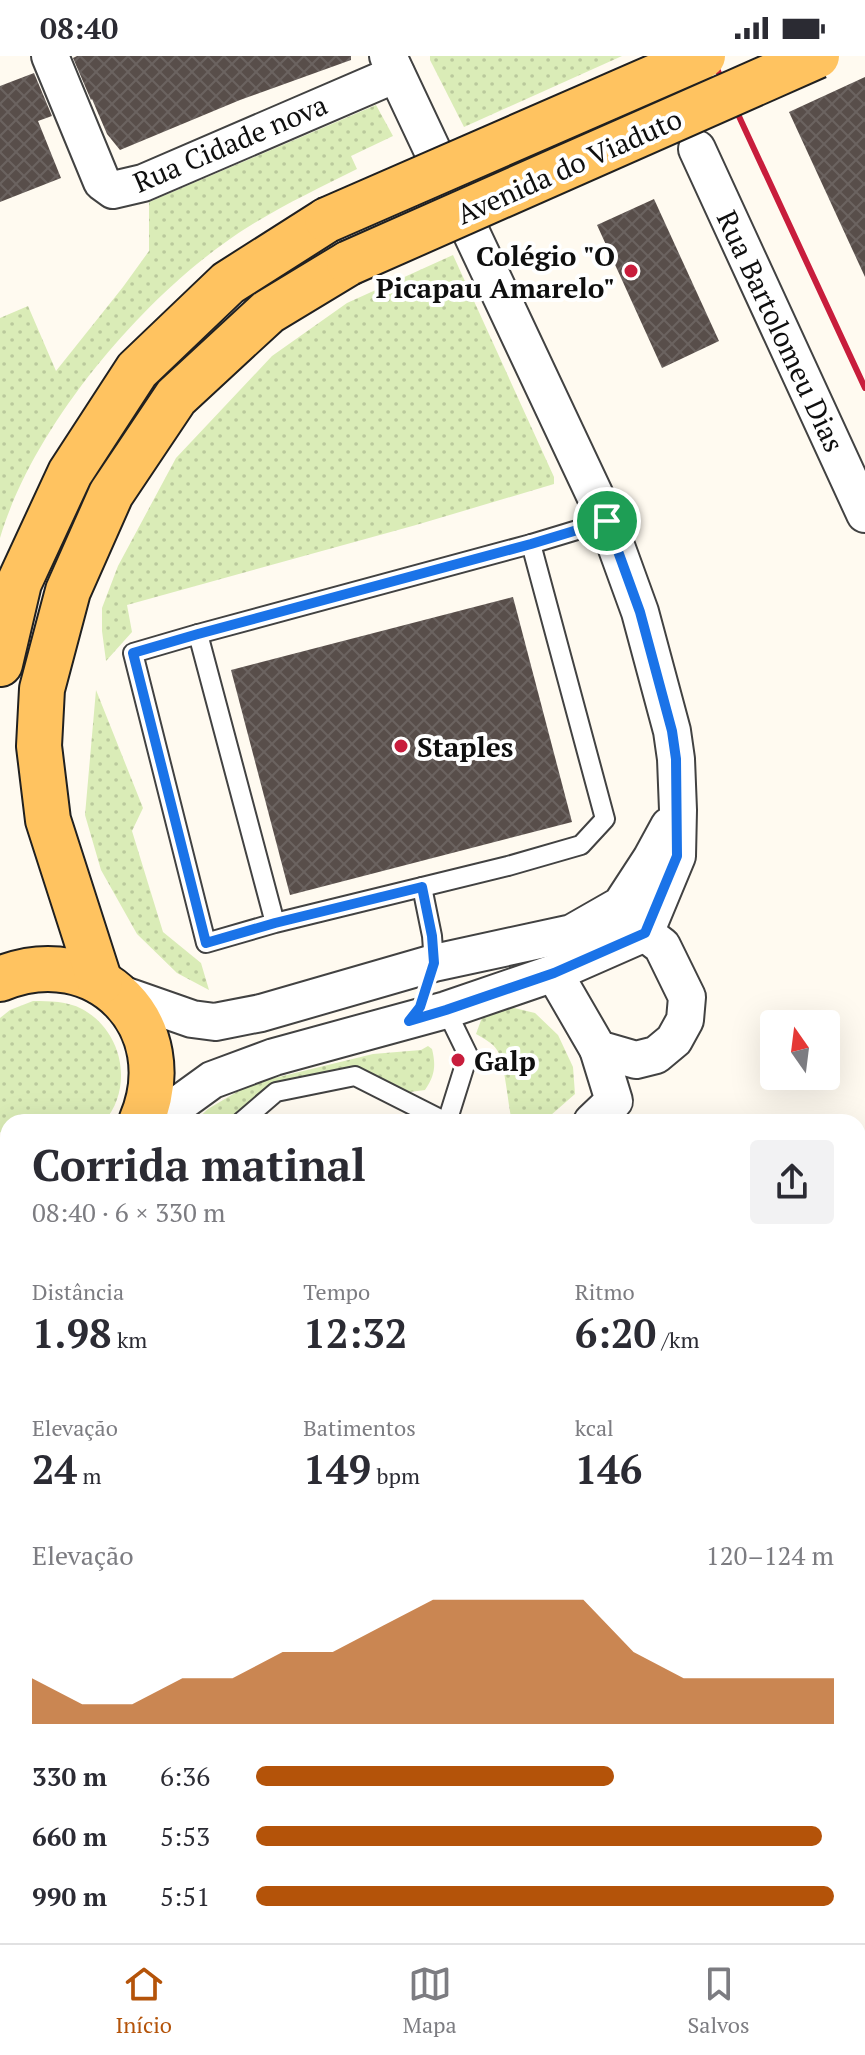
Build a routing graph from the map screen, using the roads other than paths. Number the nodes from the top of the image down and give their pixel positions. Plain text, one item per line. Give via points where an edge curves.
1 (50, 56) edge
2 (703, 56) edge
3 (817, 56) edge
4 (392, 65) edge
5 (697, 149) dead end
6 (865, 514) edge
7 (607, 521) junction
8 (531, 544) junction
9 (198, 634) junction
10 (0, 664) edge
11 (678, 810) junction
12 (422, 887) junction
13 (275, 923) junction
14 (589, 923) junction
15 (645, 933) junction
16 (434, 963) junction
17 (554, 973) junction
18 (0, 979) edge
19 (106, 986) junction
20 (446, 1010) junction
21 (409, 1021) junction
22 (598, 1049) junction
23 (144, 1114) edge
24 (165, 1114) edge
25 (254, 1114) edge
26 (431, 1114) edge
27 (450, 1114) edge
28 (600, 1114) edge

1 - 4 street, Rua Cidade nova via 102,182 113,190 143,183
2 - 10 main road, Avenida do Viaduto, bridge via 327,220 228,283 137,370 70,473 19,583
3 - 19 main road, Avenida do Viaduto, bridge via 349,263 268,312 176,397 111,494 68,591 42,689 39,746 48,820
4 - 7 street
5 - 6 street, Rua Bartolomeu Dias
7 - 8 lane
7 - 11 street via 640,612 672,731
8 - 9 lane
8 - 12 lane via 605,819 581,845
9 - 13 lane
9 - 13 lane via 133,653 206,943
11 - 14 street via 621,905
11 - 15 street via 677,856
12 - 13 lane
12 - 16 lane
14 - 15 street
14 - 16 street via 572,933
15 - 17 street
15 - 22 street via 662,946 687,997 685,1020 674,1040 656,1055 636,1060
16 - 19 street via 215,1022 192,1019
16 - 21 street via 420,1007
17 - 20 street
17 - 22 street
18 - 19 main road via 50,968 84,974
19 - 23 main road via 127,1005 147,1040 153,1082
20 - 21 street
20 - 27 lane via 468,1055
21 - 24 street via 274,1057 212,1080
22 - 28 street via 614,1101
25 - 26 lane via 276,1092 355,1076

